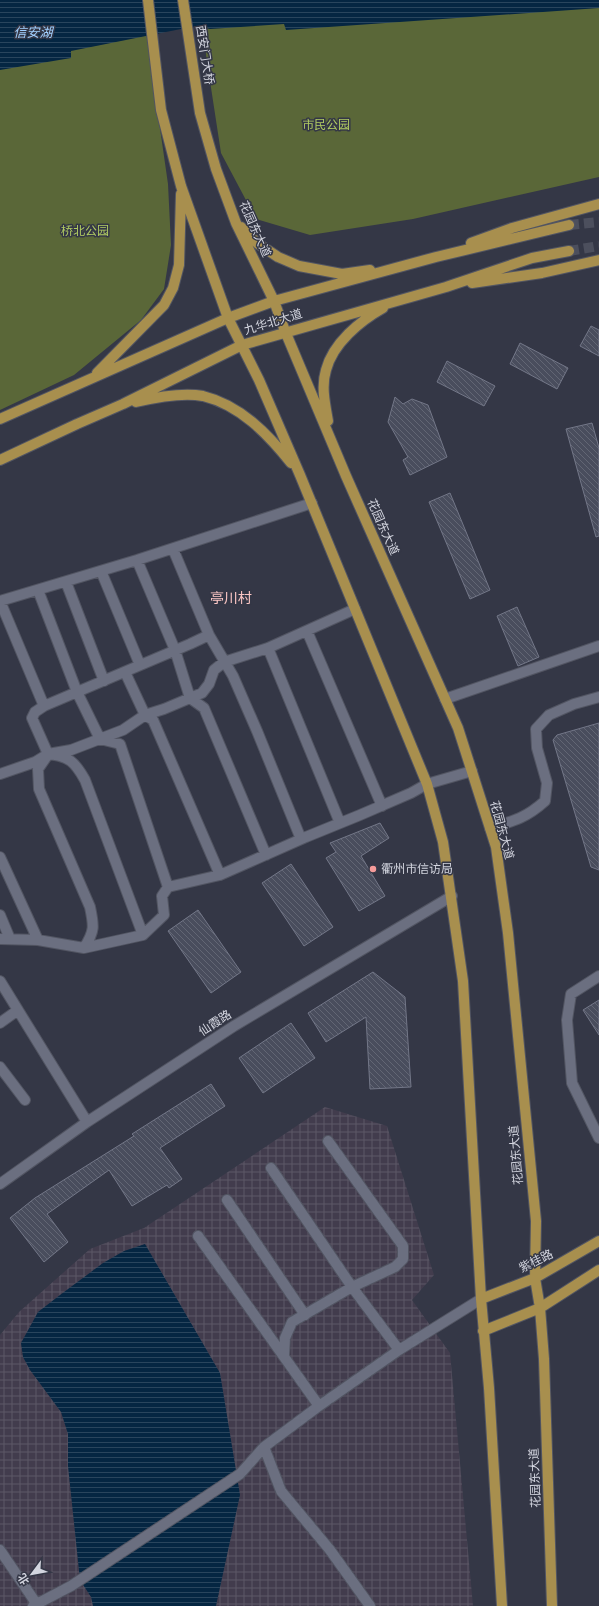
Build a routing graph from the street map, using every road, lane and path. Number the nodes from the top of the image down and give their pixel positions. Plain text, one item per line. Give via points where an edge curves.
1 (148, 0) edge
2 (183, 0) edge
3 (200, 114) joint
4 (181, 186) junction
5 (599, 204) edge
6 (236, 222) junction
7 (569, 226) tunnel mouth
8 (569, 251) tunnel mouth
9 (436, 257) junction
10 (599, 260) edge
11 (413, 264) junction
12 (446, 287) junction
13 (274, 301) junction
14 (395, 301) junction
15 (228, 318) junction
16 (285, 331) junction
17 (242, 345) junction
18 (92, 378) junction
19 (123, 404) junction
20 (0, 419) edge
21 (331, 439) junction
22 (0, 460) edge
23 (300, 475) junction
24 (312, 504) junction
25 (173, 549) junction
26 (137, 560) junction
27 (101, 571) junction
28 (66, 582) junction
29 (38, 590) junction
30 (0, 601) edge
31 (355, 609) junction
32 (307, 631) junction
33 (209, 635) junction
34 (599, 646) edge
35 (268, 648) junction
36 (175, 650) junction
37 (224, 662) junction
38 (140, 665) junction
39 (125, 672) junction
40 (104, 681) junction
41 (77, 692) junction
42 (599, 697) edge
43 (190, 698) junction
44 (444, 699) junction
45 (44, 706) junction
46 (145, 715) junction
47 (100, 739) junction
48 (48, 754) junction
49 (472, 771) junction
50 (0, 774) edge
51 (427, 784) junction
52 (382, 806) junction
53 (340, 823) junction
54 (490, 828) junction
55 (301, 839) junction
56 (266, 855) junction
57 (0, 857) edge
58 (220, 875) junction
59 (168, 887) junction
60 (452, 896) junction
61 (0, 915) edge
62 (144, 935) junction
63 (5, 939) edge
64 (38, 940) junction
65 (84, 948) junction
66 (599, 976) edge
67 (0, 981) edge
68 (18, 1010) junction
69 (0, 1023) edge
70 (0, 1067) edge
71 (25, 1100) dead end
72 (87, 1122) junction
73 (599, 1138) edge
74 (328, 1141) dead end
75 (271, 1168) dead end
76 (0, 1184) edge
77 (227, 1200) dead end
78 (198, 1236) dead end
79 (599, 1241) edge
80 (599, 1270) edge
81 (535, 1278) junction
82 (352, 1287) junction
83 (481, 1299) junction
84 (540, 1308) junction
85 (305, 1314) junction
86 (483, 1331) junction
87 (399, 1350) junction
88 (284, 1356) junction
89 (319, 1406) junction
90 (264, 1447) junction
91 (0, 1550) edge
92 (36, 1605) edge
93 (370, 1606) edge
94 (502, 1606) edge
95 (552, 1606) edge

1 - 4 main road via 161,110
2 - 3 main road, 西安门大桥
3 - 6 main road, 花园东大道 via 216,169
4 - 15 main road
4 - 18 main road via 179,265 173,288 164,305
5 - 9 main road via 512,228
6 - 11 main road via 278,257 299,266 342,274
6 - 13 main road, 花园东大道
7 - 9 main road, 九华北大道
8 - 12 main road, 九华北大道 via 532,258
9 - 11 main road, 九华北大道
10 - 12 main road via 542,273
11 - 13 main road, 九华北大道
12 - 14 main road, 九华北大道
13 - 15 main road, 九华北大道
13 - 16 main road, 花园东大道
14 - 16 main road, 九华北大道
14 - 21 main road via 357,326 332,354 325,370 324,394
15 - 17 main road
15 - 18 main road, 九华北大道
16 - 17 main road, 九华北大道
16 - 21 main road, 花园东大道
17 - 19 main road, 九华北大道
17 - 23 main road
18 - 20 main road, 九华北大道
19 - 22 main road, 九华北大道
19 - 23 main road via 185,395 202,396 223,403 255,424 280,449
21 - 44 main road, 花园东大道
23 - 24 main road
24 - 25 street
24 - 31 main road
25 - 26 street
25 - 33 street
26 - 27 street
26 - 36 street
27 - 28 street
27 - 38 street
28 - 29 street
28 - 40 street
29 - 30 street
29 - 41 street
30 - 45 street
31 - 32 street
31 - 51 main road
32 - 35 street
32 - 52 street
33 - 36 street
33 - 37 street
34 - 44 street
35 - 37 street
35 - 53 street
36 - 38 street
36 - 43 street
37 - 43 street via 214,670 209,684 202,693
37 - 55 street via 233,676 257,731
38 - 39 street
39 - 40 street
39 - 46 street
40 - 41 street
41 - 45 street
41 - 47 street
42 - 54 street via 549,715 536,729 537,748 547,783 545,801 532,813
43 - 46 street
43 - 56 street via 204,708
44 - 49 main road, 花园东大道 via 458,728
45 - 48 street via 34,712 32,718
46 - 47 street via 123,730
46 - 58 street via 153,720
47 - 48 street via 71,750
47 - 59 street via 120,744
48 - 50 street via 35,762
48 - 62 street via 67,757 78,768
48 - 65 street via 38,769 39,789 90,907 94,925 92,936
49 - 51 street
49 - 54 main road, 花园东大道
51 - 52 street
51 - 60 main road via 443,842
52 - 53 street
53 - 55 street
54 - 81 main road, 花园东大道 via 496,846 508,934 536,1221
55 - 56 street
56 - 58 street
57 - 64 street
58 - 59 street
59 - 62 street via 162,896 164,915
60 - 72 street, 仙霞路 via 234,1026
60 - 83 main road via 463,981
61 - 63 street
62 - 65 street
63 - 64 street
64 - 65 street
66 - 73 street via 571,994 567,1020 572,1083
67 - 68 street
68 - 69 street
68 - 72 street
70 - 71 street
72 - 76 street, 仙霞路
74 - 82 street via 403,1246 403,1259 395,1267
75 - 82 street
77 - 85 street
78 - 88 street
79 - 81 main road, 紫桂路
80 - 84 main road
81 - 83 main road, 紫桂路
81 - 84 main road, 花园东大道
82 - 85 street
82 - 87 street
83 - 86 main road
83 - 87 street
84 - 86 main road
84 - 95 main road, 花园东大道
85 - 88 street via 292,1322 285,1338
86 - 94 main road via 489,1388
87 - 89 street
88 - 89 street
89 - 90 street
90 - 92 street via 240,1474 71,1586
90 - 93 street via 281,1490 330,1550
91 - 92 street

